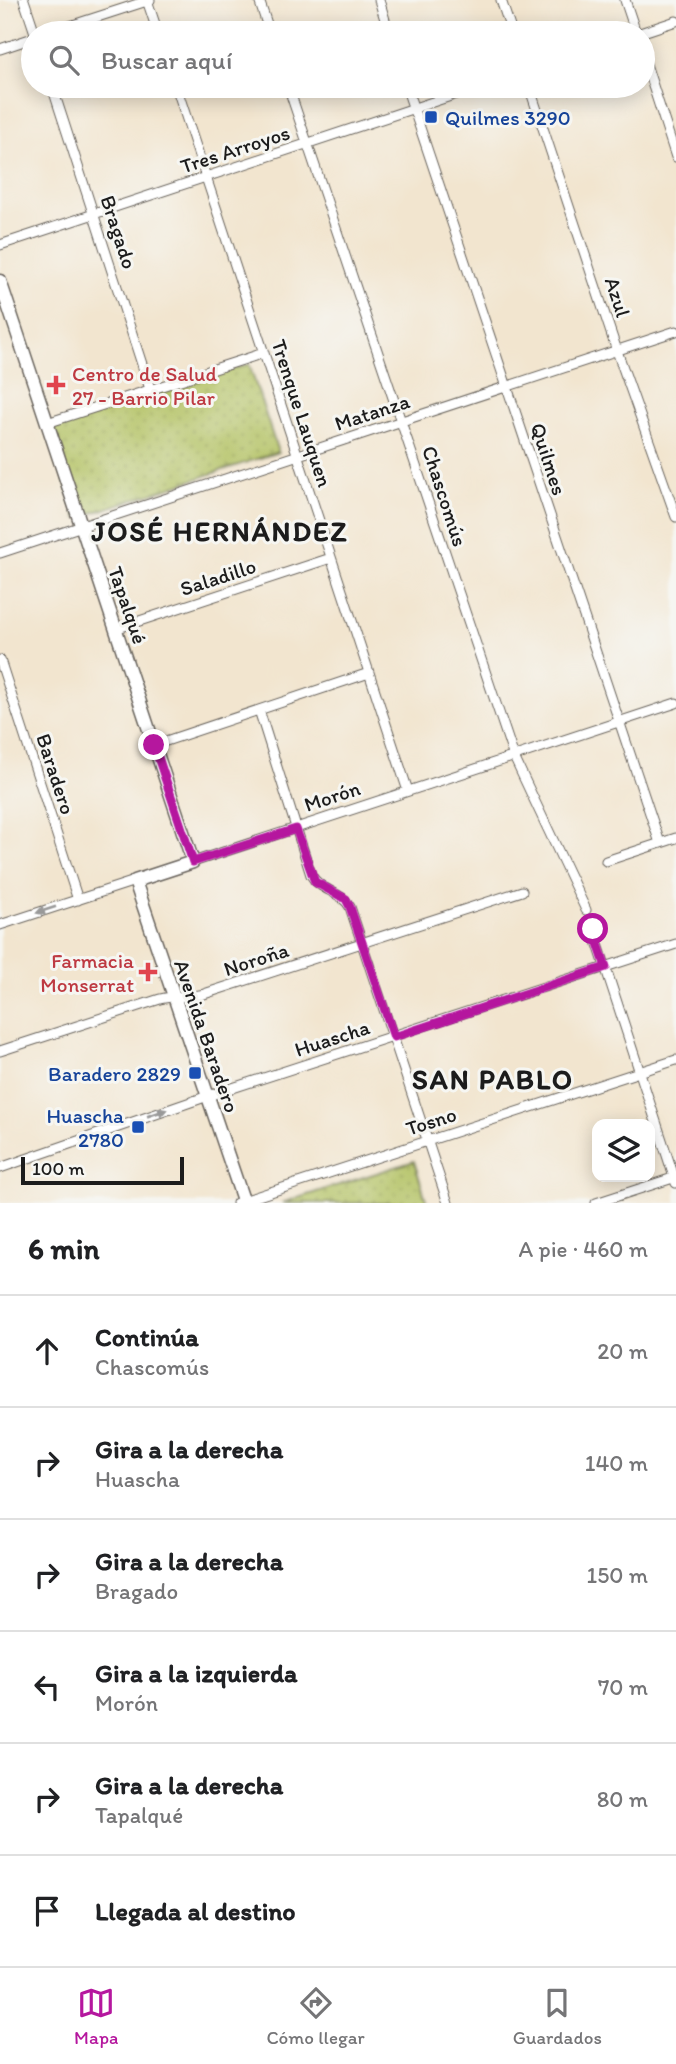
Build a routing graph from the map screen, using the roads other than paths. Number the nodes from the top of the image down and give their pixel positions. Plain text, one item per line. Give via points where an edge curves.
1 (24, 0) edge
2 (148, 0) edge
3 (259, 0) edge
4 (379, 0) edge
5 (501, 0) edge
6 (625, 0) edge
7 (30, 21) edge
8 (84, 21) edge
9 (154, 21) edge
10 (266, 21) edge
11 (386, 21) edge
12 (508, 21) edge
13 (633, 21) edge
14 (676, 21) edge
15 (655, 28) edge
16 (21, 41) edge
17 (0, 49) edge
18 (655, 92) edge
19 (56, 98) edge
20 (180, 98) edge
21 (292, 98) edge
22 (410, 98) edge
23 (444, 98) edge
24 (533, 98) edge
25 (414, 108) junction
26 (307, 143) junction
27 (676, 157) edge
28 (206, 177) junction
29 (94, 214) junction
30 (0, 245) edge
31 (0, 281) edge
32 (676, 331) edge
33 (617, 351) junction
34 (264, 353) junction
35 (506, 387) junction
36 (150, 389) junction
37 (402, 421) junction
38 (47, 423) junction
39 (298, 455) junction
40 (676, 517) edge
41 (81, 527) junction
42 (0, 553) edge
43 (331, 558) junction
44 (115, 629) junction
45 (0, 660) edge
46 (369, 673) junction
47 (676, 703) edge
48 (259, 710) junction
49 (618, 722) junction
50 (154, 745) junction
51 (514, 757) junction
52 (408, 791) junction
53 (296, 829) junction
54 (676, 838) edge
55 (660, 843) junction
56 (606, 861) dead end
57 (193, 862) junction
58 (135, 881) junction
59 (522, 891) dead end
60 (78, 900) junction
61 (586, 910) dead end
62 (0, 925) edge
63 (593, 929) dead end
64 (363, 943) junction
65 (676, 944) edge
66 (606, 967) junction
67 (173, 995) junction
68 (394, 1037) junction
69 (0, 1051) edge
70 (676, 1060) edge
71 (640, 1072) junction
72 (208, 1096) junction
73 (428, 1141) junction
74 (0, 1168) edge
75 (675, 1179) edge
76 (241, 1202) edge
77 (448, 1203) edge
78 (596, 1203) edge

1 - 7 street
2 - 8 street
2 - 9 street
3 - 10 street
4 - 11 street
5 - 12 street
6 - 13 street
14 - 15 street
16 - 17 street
18 - 27 street
19 - 29 street, Bragado
20 - 28 street, Trenque Lauquen
21 - 26 street, Chascomús
22 - 25 street, Quilmes
23 - 25 street, Tres Arroyos
24 - 33 street, Azul
25 - 26 street, Tres Arroyos
25 - 35 street, Quilmes
26 - 28 street, Tres Arroyos
26 - 37 street, Chascomús
28 - 29 street, Tres Arroyos
28 - 34 street, Trenque Lauquen
29 - 30 street, Tres Arroyos
29 - 36 street, Bragado
31 - 38 main road, Tapalqué
32 - 33 street, Matanza
33 - 35 street, Matanza
33 - 40 street, Azul
34 - 36 street
34 - 39 street, Trenque Lauquen
35 - 37 street, Matanza
35 - 49 street, Quilmes
36 - 38 street
37 - 39 street, Matanza
37 - 51 street, Chascomús
38 - 41 main road, Tapalqué
39 - 41 street, Matanza
39 - 43 street, Trenque Lauquen
41 - 42 street, Matanza
41 - 44 main road, Tapalqué
43 - 44 street, Saladillo
43 - 46 street, Trenque Lauquen
44 - 50 main road, Tapalqué
45 - 60 street, Baradero
46 - 48 street
46 - 52 street, Trenque Lauquen
47 - 49 street, Morón
48 - 50 street
48 - 53 street
49 - 51 street, Morón
49 - 55 street, Quilmes
50 - 57 main road, Tapalqué
51 - 52 street, Morón
51 - 61 street, Chascomús
52 - 53 street, Morón
53 - 57 street, Morón
53 - 64 street via 315,882 346,899
54 - 55 street
55 - 56 street
57 - 58 main road, Morón
58 - 60 street, Morón
58 - 67 main road, Avenida Baradero
59 - 64 street, Noroña
60 -> 62 street, Morón
63 - 66 street
64 - 67 street, Noroña via 204,994
64 - 68 street
65 - 66 street, Huascha
66 - 68 street, Huascha
66 - 71 street
67 - 69 street, Noroña
67 - 72 main road, Avenida Baradero
68 - 72 street, Huascha
68 - 73 street
70 - 71 street, Tosno
71 - 73 street, Tosno
71 - 75 street
74 -> 72 street, Huascha
72 - 76 main road, Avenida Baradero
73 - 76 street, Tosno
73 - 77 street
75 - 78 street

